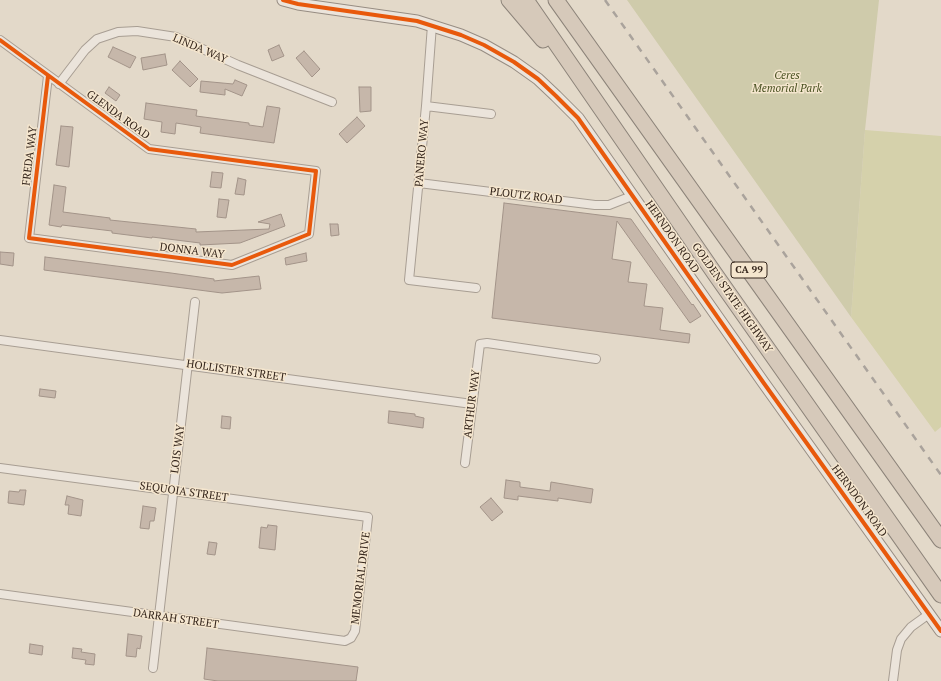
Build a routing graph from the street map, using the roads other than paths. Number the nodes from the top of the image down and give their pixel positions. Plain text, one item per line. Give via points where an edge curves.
1 (283, 0) edge
2 (509, 0) edge
3 (526, 0) edge
4 (556, 0) edge
5 (432, 25) junction
6 (0, 40) edge
7 (48, 76) junction
8 (59, 84) junction
9 (332, 102) dead end
10 (597, 103) junction
11 (426, 106) junction
12 (491, 114) dead end
13 (316, 171) joint
14 (419, 183) junction
15 (632, 196) junction
16 (29, 238) joint
17 (476, 288) dead end
18 (195, 302) dead end
19 (0, 340) edge
20 (596, 359) dead end
21 (188, 365) junction
22 (472, 404) junction
23 (466, 463) dead end
24 (0, 468) edge
25 (173, 490) junction
26 (368, 517) joint
27 (941, 540) edge
28 (0, 594) edge
29 (941, 595) edge
30 (929, 614) junction
31 (158, 616) junction
32 (941, 631) edge
33 (351, 638) joint
34 (153, 668) dead end
35 (893, 681) edge

1 - 5 street, HERNDON ROAD via 397,17
2 - 10 highway
3 - 10 highway, GOLDEN STATE HIGHWAY / CA 99
4 - 27 highway, CA 99
5 - 11 street, PANERO WAY
5 - 15 street, HERNDON ROAD via 484,44 538,79 578,118
6 - 7 street, GLENDA ROAD
7 - 8 street, GLENDA ROAD
7 - 16 street, FREDA WAY
8 - 9 street, LINDA WAY via 85,50 98,40 118,32 137,31 176,37
8 - 13 street, GLENDA ROAD via 150,148
10 - 29 highway, GOLDEN STATE HIGHWAY / CA 99
11 - 12 street
11 - 14 street, PANERO WAY
13 - 16 street, DONNA WAY via 309,234 232,265
14 - 15 street, PLOUTZ ROAD via 595,205 609,205
14 - 17 street, PANERO WAY via 409,280
15 - 30 street, HERNDON ROAD
18 - 21 street, LOIS WAY
19 - 21 street, HOLLISTER STREET
20 - 22 street, ARTHUR WAY via 480,344
21 - 22 street, HOLLISTER STREET
21 - 25 street, LOIS WAY
22 - 23 street, ARTHUR WAY
24 - 25 street, SEQUOIA STREET
25 - 26 street, SEQUOIA STREET
25 - 31 street, LOIS WAY
26 - 33 street, MEMORIAL DRIVE via 355,631
28 - 31 street, DARRAH STREET
30 - 32 street, HERNDON ROAD
30 - 35 street via 901,638
31 - 33 street, DARRAH STREET via 315,638 345,641
31 - 34 street, LOIS WAY

